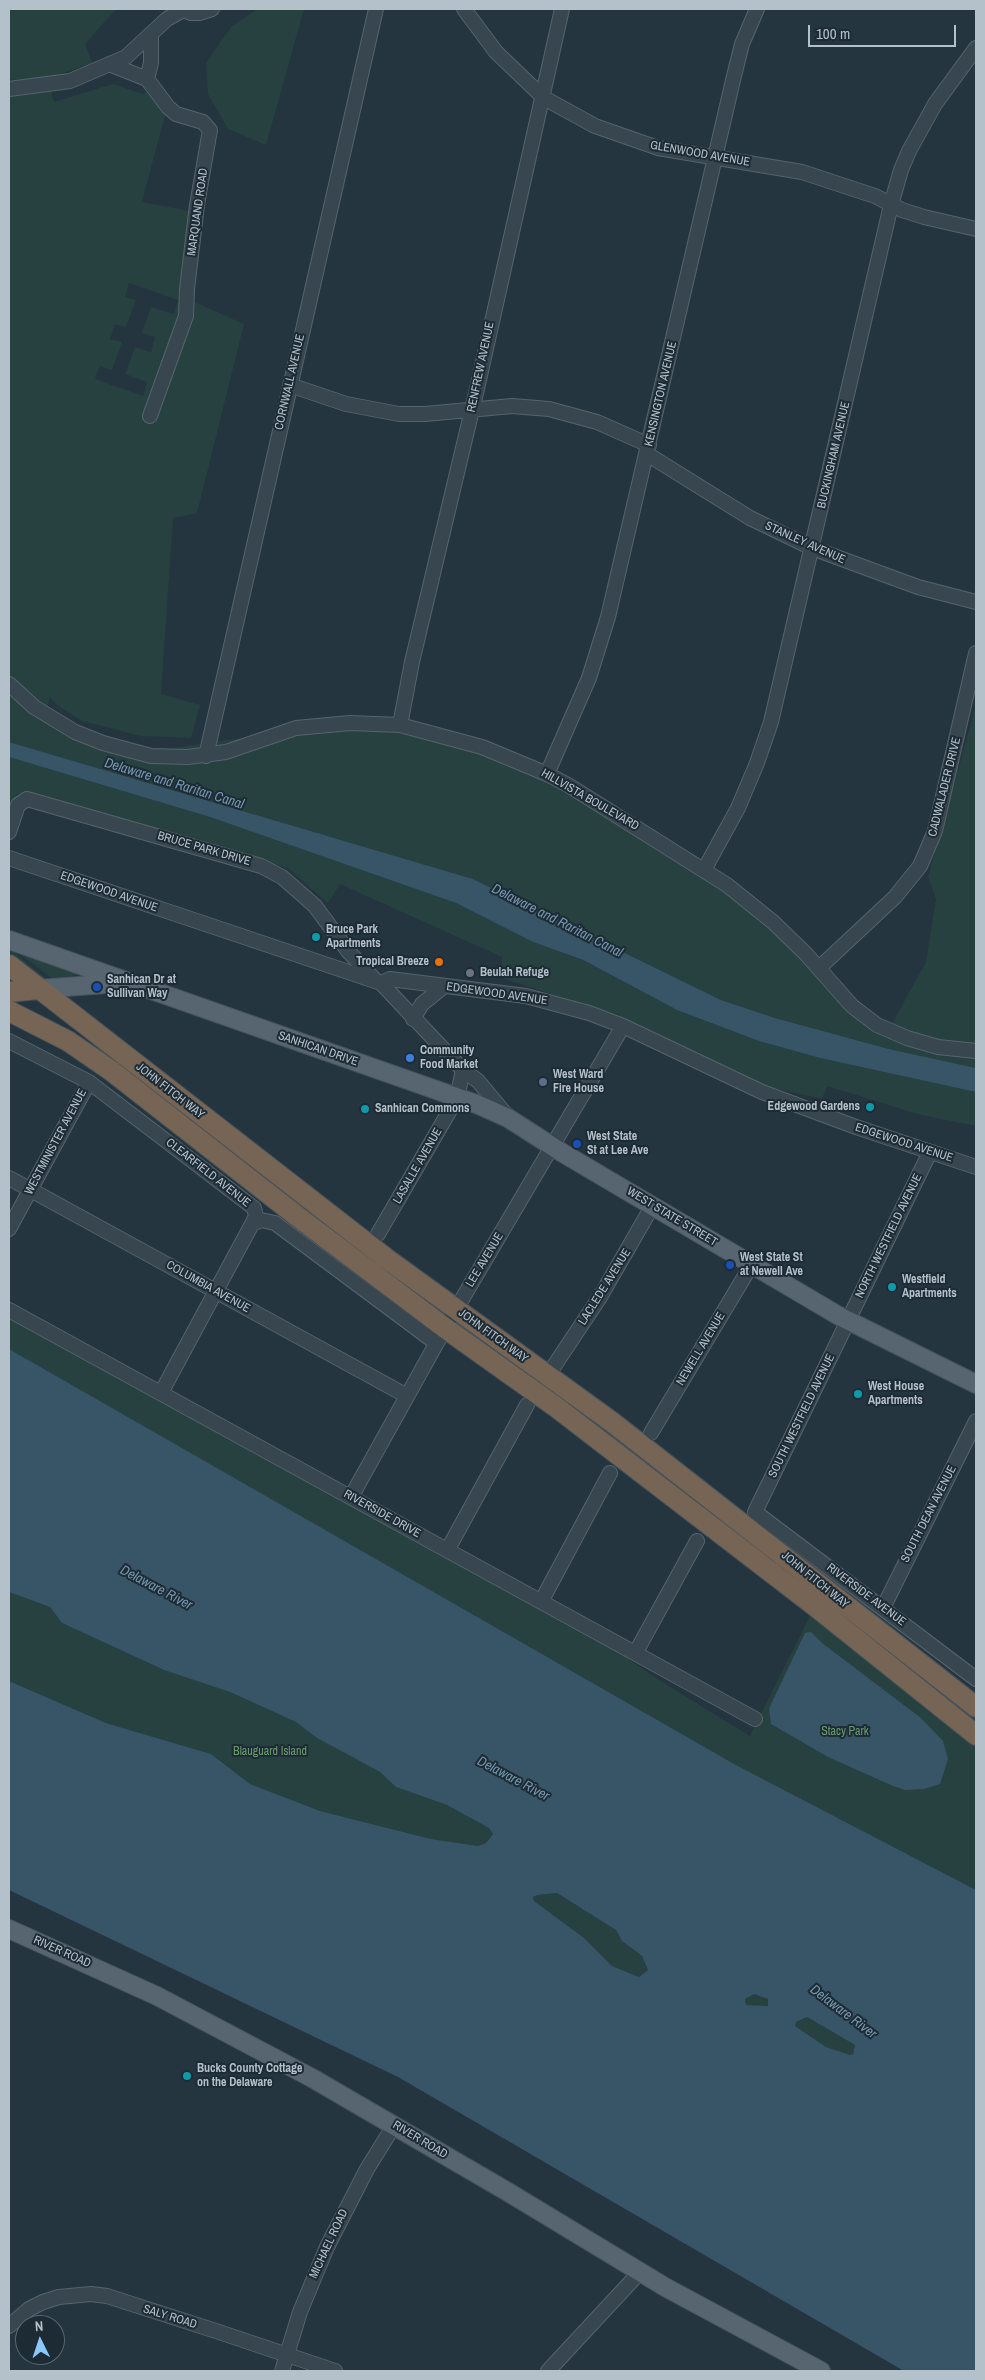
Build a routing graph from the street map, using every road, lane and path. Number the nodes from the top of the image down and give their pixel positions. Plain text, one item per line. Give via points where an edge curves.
1 (183, 9) edge
2 (212, 9) edge
3 (376, 9) edge
4 (464, 9) edge
5 (562, 9) edge
6 (756, 9) edge
7 (151, 34) junction
8 (976, 48) edge
9 (108, 64) junction
10 (148, 79) junction
11 (9, 89) edge
12 (542, 95) junction
13 (716, 157) junction
14 (891, 205) junction
15 (976, 229) edge
16 (290, 385) junction
17 (472, 408) junction
18 (150, 416) dead end
19 (648, 450) junction
20 (812, 548) junction
21 (976, 602) edge
22 (976, 653) edge
23 (9, 684) edge
24 (400, 725) junction
25 (206, 756) junction
26 (547, 774) junction
27 (9, 832) edge
28 (9, 858) edge
29 (704, 870) junction
30 (9, 940) edge
31 (9, 965) edge
32 (819, 968) junction
33 (128, 982) junction
34 (378, 982) junction
35 (443, 987) junction
36 (38, 989) junction
37 (9, 992) edge
38 (9, 1010) edge
39 (413, 1019) junction
40 (624, 1026) junction
41 (9, 1041) edge
42 (976, 1051) edge
43 (463, 1070) junction
44 (89, 1082) junction
45 (457, 1098) junction
46 (508, 1118) junction
47 (553, 1146) junction
48 (930, 1152) junction
49 (976, 1167) edge
50 (9, 1178) edge
51 (30, 1190) junction
52 (653, 1206) junction
53 (252, 1224) junction
54 (9, 1229) edge
55 (378, 1234) dead end
56 (752, 1264) junction
57 (217, 1292) junction
58 (456, 1309) junction
59 (9, 1310) edge
60 (848, 1320) junction
61 (440, 1336) junction
62 (554, 1366) dead end
63 (976, 1384) edge
64 (161, 1393) junction
65 (407, 1396) junction
66 (527, 1405) dead end
67 (976, 1421) edge
68 (651, 1433) dead end
69 (610, 1473) dead end
70 (350, 1497) junction
71 (755, 1512) joint
72 (697, 1541) dead end
73 (448, 1550) junction
74 (542, 1600) junction
75 (883, 1608) junction
76 (636, 1652) junction
77 (976, 1679) edge
78 (976, 1707) edge
79 (755, 1719) dead end
80 (976, 1735) edge
81 (9, 1929) edge
82 (395, 2124) junction
83 (640, 2272) junction
84 (9, 2326) edge
85 (287, 2355) junction
86 (282, 2371) edge
87 (335, 2371) edge
88 (548, 2371) edge
89 (821, 2371) edge

1 - 2 street via 190,13
1 - 7 street
3 - 16 street, CORNWALL AVENUE
4 - 12 street, GLENWOOD AVENUE via 496,52
5 - 12 street, RENFREW AVENUE
6 - 13 street, KENSINGTON AVENUE via 738,60
7 - 9 street via 126,57
7 - 10 street
8 - 14 street, BUCKINGHAM AVENUE via 922,125 906,158
9 - 10 street
9 - 11 street via 70,81
10 - 18 street, MARQUAND ROAD via 176,114 203,122 210,130 197,205 186,316
12 - 13 street, GLENWOOD AVENUE via 595,126 635,141
12 - 17 street, RENFREW AVENUE
13 - 14 street, GLENWOOD AVENUE via 802,172 875,196
13 - 19 street, KENSINGTON AVENUE
14 - 15 street, GLENWOOD AVENUE via 924,217
14 - 20 street, BUCKINGHAM AVENUE
16 - 17 street, STANLEY AVENUE via 346,404 399,414
16 - 25 street, CORNWALL AVENUE
17 - 19 street, STANLEY AVENUE via 523,406 549,409 597,422
17 - 24 street, RENFREW AVENUE
19 - 20 street, STANLEY AVENUE via 750,518
19 - 26 street, KENSINGTON AVENUE via 594,663
20 - 21 street, STANLEY AVENUE via 918,587
20 - 29 street, BUCKINGHAM AVENUE via 771,722 738,808
22 - 32 street, CADWALADER DRIVE via 935,830 920,866 895,897
23 - 25 street, HILLVISTA BOULEVARD via 56,722 103,743 151,756
24 - 25 street, HILLVISTA BOULEVARD via 350,723 296,728
24 - 26 street, HILLVISTA BOULEVARD via 482,747
26 - 29 street, HILLVISTA BOULEVARD
27 - 34 street, BRUCE PARK DRIVE via 19,803 27,799 261,866 275,872 315,906 348,951
28 - 34 street, EDGEWOOD AVENUE
29 - 32 street, HILLVISTA BOULEVARD via 756,907
30 - 33 main road, SANHICAN DRIVE
31 - 36 highway, JOHN FITCH WAY
32 - 42 street, HILLVISTA BOULEVARD via 852,1006 877,1025 938,1047
33 - 36 main road, SANHICAN DRIVE
33 - 45 main road, SANHICAN DRIVE
34 - 35 street, EDGEWOOD AVENUE via 390,979
34 - 39 street, WEST STATE STREET
35 - 39 street via 422,1004
35 - 40 street, EDGEWOOD AVENUE via 544,1000
36 - 37 highway
36 - 58 highway, JOHN FITCH WAY
38 - 61 highway, JOHN FITCH WAY via 68,1042 113,1072
39 - 43 street, WEST STATE STREET
40 - 47 street, LEE AVENUE
40 - 48 street, EDGEWOOD AVENUE via 762,1092
41 - 44 street, CLEARFIELD AVENUE
43 - 45 street
43 - 46 street, WEST STATE STREET via 478,1081
44 - 51 street, WESTMINISTER AVENUE
44 - 53 street, CLEARFIELD AVENUE via 252,1206 256,1216
45 - 46 main road, SANHICAN DRIVE
45 - 55 street, LASALLE AVENUE
46 - 47 main road, WEST STATE STREET
47 - 52 main road, WEST STATE STREET
47 - 58 street, LEE AVENUE
48 - 49 street, EDGEWOOD AVENUE
48 - 60 street, NORTH WESTFIELD AVENUE
50 - 51 street, COLUMBIA AVENUE
51 - 54 street, WESTMINISTER AVENUE
51 - 57 street, COLUMBIA AVENUE
52 - 56 main road, WEST STATE STREET
52 - 62 street, LACLEDE AVENUE via 600,1297
53 - 57 street
53 - 61 street, CLEARFIELD AVENUE via 261,1220 275,1223
56 - 60 main road, WEST STATE STREET
56 - 68 street, NEWELL AVENUE
57 - 64 street
57 - 65 street, COLUMBIA AVENUE
58 - 61 street, LEE AVENUE
58 - 78 highway, JOHN FITCH WAY via 612,1422
59 - 64 street, RIVERSIDE DRIVE
60 - 63 main road, WEST STATE STREET
60 - 71 street, SOUTH WESTFIELD AVENUE
61 - 65 street, LEE AVENUE
61 - 80 highway, JOHN FITCH WAY via 556,1407 815,1606
64 - 70 street, RIVERSIDE DRIVE
65 - 70 street, LEE AVENUE
66 - 73 street
67 - 75 street, SOUTH DEAN AVENUE
69 - 74 street
70 - 73 street, RIVERSIDE DRIVE
71 - 75 street, RIVERSIDE AVENUE
72 - 76 street
73 - 74 street, RIVERSIDE DRIVE
74 - 76 street, RIVERSIDE DRIVE
75 - 77 street, RIVERSIDE AVENUE
76 - 79 street, RIVERSIDE DRIVE
81 - 82 main road, RIVER ROAD via 202,2018
82 - 83 main road, RIVER ROAD
82 - 85 street, MICHAEL ROAD via 326,2247
83 - 88 street
83 - 89 main road, RIVER ROAD
84 - 85 street, SALY ROAD via 43,2302 74,2294 91,2294 116,2299
85 - 86 street, MICHAEL ROAD
85 - 87 street, SALY ROAD

